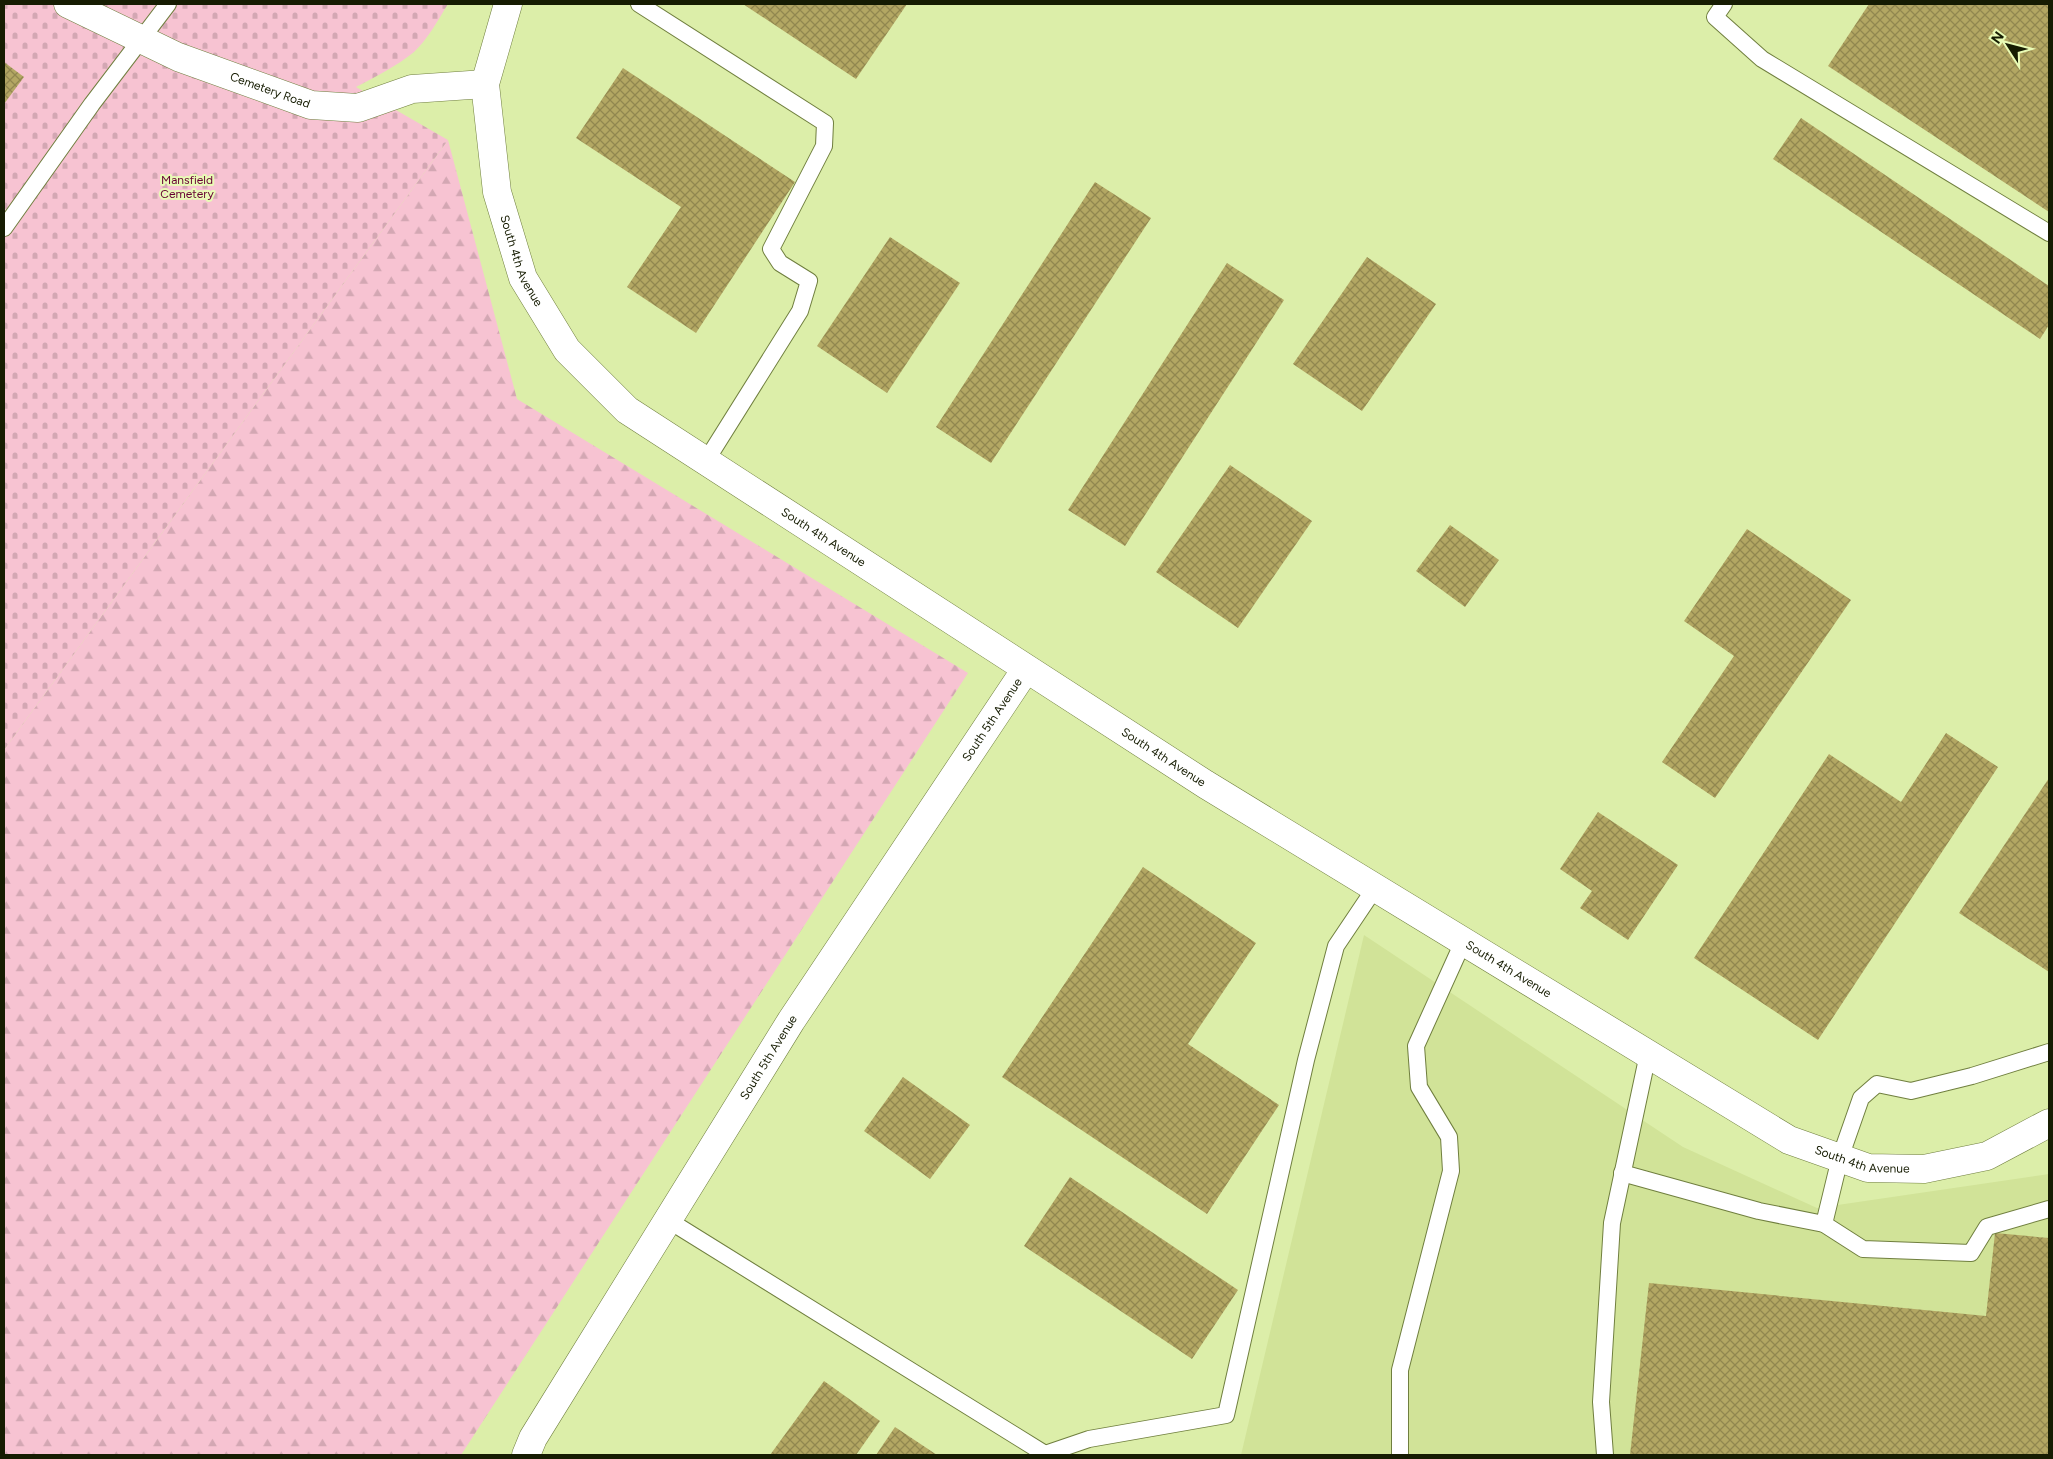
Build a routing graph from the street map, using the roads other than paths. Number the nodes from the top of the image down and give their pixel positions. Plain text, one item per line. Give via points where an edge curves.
1 (68, 4) edge
2 (168, 4) edge
3 (508, 4) edge
4 (639, 4) edge
5 (1724, 4) edge
6 (142, 40) junction
7 (485, 84) junction
8 (4, 228) edge
9 (2049, 233) edge
10 (706, 461) junction
11 (1026, 670) junction
12 (1376, 888) junction
13 (1463, 942) junction
14 (2049, 1052) edge
15 (1648, 1054) junction
16 (2046, 1131) edge
17 (1840, 1158) junction
18 (1622, 1173) junction
19 (2049, 1208) edge
20 (668, 1220) junction
21 (1824, 1224) junction
22 (526, 1455) edge
23 (1400, 1455) edge
24 (1605, 1455) edge

1 - 6 street, Cemetery Road
2 - 6 lane
3 - 7 street
4 - 10 lane via 825,123 824,146 771,249 780,263 809,280 800,312
5 - 9 lane via 1715,17 1762,58
6 - 7 street, Cemetery Road via 178,57 311,105 358,108 412,89
6 - 8 lane
7 - 10 street, South 4th Avenue via 496,192 523,278 567,350 627,410
10 - 11 street, South 4th Avenue
11 - 12 street, South 4th Avenue
11 - 20 street, South 5th Avenue via 791,1021
12 - 13 street, South 4th Avenue
12 - 20 lane via 1336,946 1306,1060 1226,1414 1089,1439 1044,1454
13 - 15 street, South 4th Avenue
13 - 23 lane via 1416,1046 1419,1087 1449,1137 1451,1171 1400,1370
14 - 17 lane via 1911,1091 1876,1084 1861,1098
15 - 17 street, South 4th Avenue via 1789,1140
15 - 18 lane
16 - 17 street, South 4th Avenue via 1987,1156 1924,1169 1868,1168
17 - 21 lane
18 - 21 lane via 1759,1211
18 - 24 lane via 1610,1243 1601,1402
19 - 21 lane via 1988,1227 1971,1253 1863,1249
20 - 22 street, South 5th Avenue via 533,1438

